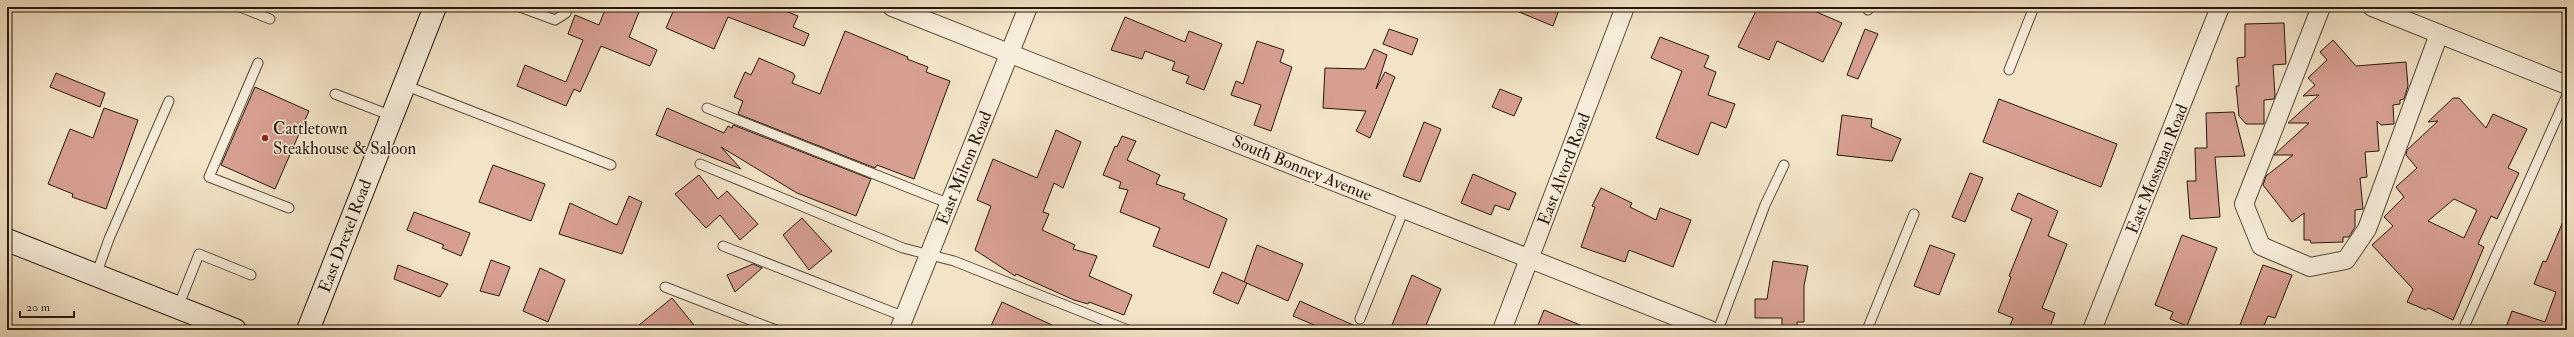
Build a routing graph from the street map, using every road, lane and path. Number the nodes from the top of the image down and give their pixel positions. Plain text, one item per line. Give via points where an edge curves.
1 (240, 7) edge
2 (435, 7) edge
3 (520, 7) edge
4 (568, 7) edge
5 (892, 7) edge
6 (1028, 7) edge
7 (1625, 7) edge
8 (2034, 7) edge
9 (2220, 7) edge
10 (2321, 7) edge
11 (2372, 7) edge
12 (270, 19) dead end
13 (2439, 34) junction
14 (1010, 52) junction
15 (258, 63) dead end
16 (2009, 70) dead end
17 (404, 85) junction
18 (2567, 86) edge
19 (335, 94) dead end
20 (2567, 95) edge
21 (169, 101) dead end
22 (706, 108) dead end
23 (392, 116) junction
24 (700, 164) dead end
25 (611, 165) dead end
26 (1784, 166) dead end
27 (950, 204) junction
28 (289, 208) dead end
29 (1404, 209) junction
30 (1914, 214) dead end
31 (7, 240) edge
32 (722, 246) dead end
33 (930, 254) junction
34 (1530, 258) junction
35 (96, 275) junction
36 (251, 275) dead end
37 (666, 287) dead end
38 (178, 307) junction
39 (1360, 319) dead end
40 (902, 324) edge
41 (2465, 325) dead end
42 (234, 330) edge
43 (308, 330) edge
44 (776, 330) edge
45 (1128, 330) edge
46 (1502, 330) edge
47 (1710, 330) edge
48 (1718, 330) edge
49 (1867, 330) edge
50 (2092, 330) edge

1 - 12 lane
2 - 17 street, East Drexel Road
3 - 4 lane via 555,20 566,13
5 - 14 street, South Bonney Avenue
6 - 14 street, East Milton Road
7 - 34 street, East Alvord Road
8 - 16 lane
9 - 50 street, East Mossman Road
10 - 13 street via 2244,204 2261,246 2310,267 2346,260 2367,229
11 - 13 street
13 - 18 street
14 - 27 street, East Milton Road
14 - 29 street, South Bonney Avenue
15 - 28 lane via 209,177
17 - 23 street, East Drexel Road
17 - 25 lane
19 - 23 lane
20 - 41 lane
21 - 35 lane via 108,240
22 - 27 lane
23 - 43 street, East Drexel Road
24 - 33 lane via 903,248
26 - 48 lane via 1765,205
27 - 33 street, East Milton Road
29 - 34 street, South Bonney Avenue
29 - 39 lane
30 - 49 lane
31 - 35 street
32 - 40 lane
33 - 40 street, East Milton Road
33 - 45 lane
34 - 46 street, East Alvord Road
34 - 47 street, South Bonney Avenue
35 - 38 street
36 - 38 lane via 199,254
37 - 44 lane
38 - 42 street

